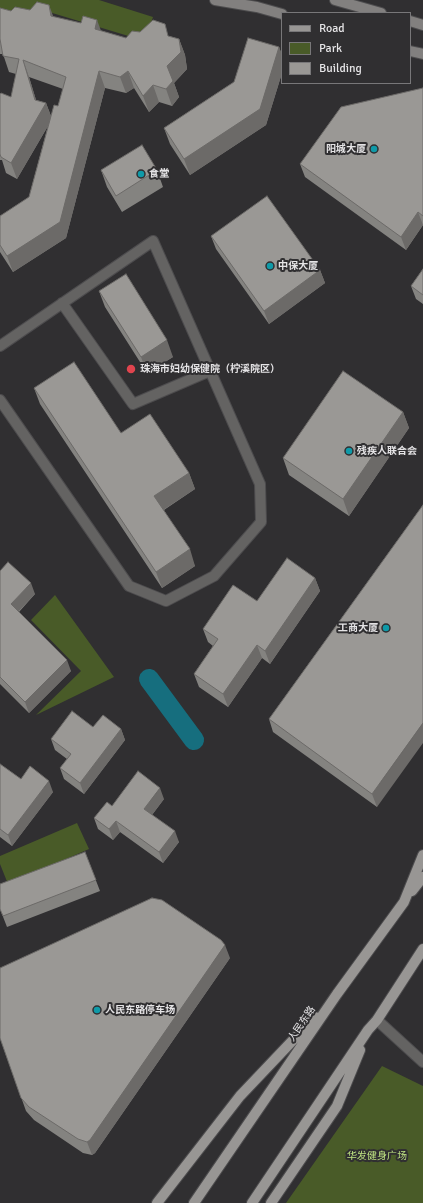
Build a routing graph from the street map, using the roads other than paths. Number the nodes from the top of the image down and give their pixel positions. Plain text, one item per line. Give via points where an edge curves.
1 (216, 0) edge
2 (335, 0) edge
3 (377, 12) edge
4 (281, 14) edge
5 (411, 21) edge
6 (423, 25) edge
7 (411, 51) edge
8 (423, 54) edge
9 (62, 304) junction
10 (0, 346) edge
11 (210, 371) junction
12 (0, 400) edge
13 (423, 855) edge
14 (423, 877) edge
15 (404, 902) junction
16 (423, 949) edge
17 (337, 994) junction
18 (378, 1020) junction
19 (368, 1030) junction
20 (423, 1062) edge
21 (157, 1203) edge
22 (194, 1203) edge
23 (252, 1203) edge
24 (271, 1203) edge

1 - 4 main road
2 - 3 main road
5 - 6 main road
7 - 8 main road
9 - 10 street
9 - 11 street via 133,404
9 - 11 street via 153,241
11 - 12 street via 260,484 261,522 214,576 166,601 129,586
13 - 15 main road, 人民东路
14 - 15 main road
15 - 17 main road, 人民东路
16 - 18 main road
17 - 21 main road via 240,1096
17 - 22 main road, 人民东路
18 - 19 main road
18 - 20 street
19 - 23 main road
19 - 24 main road via 338,1106

